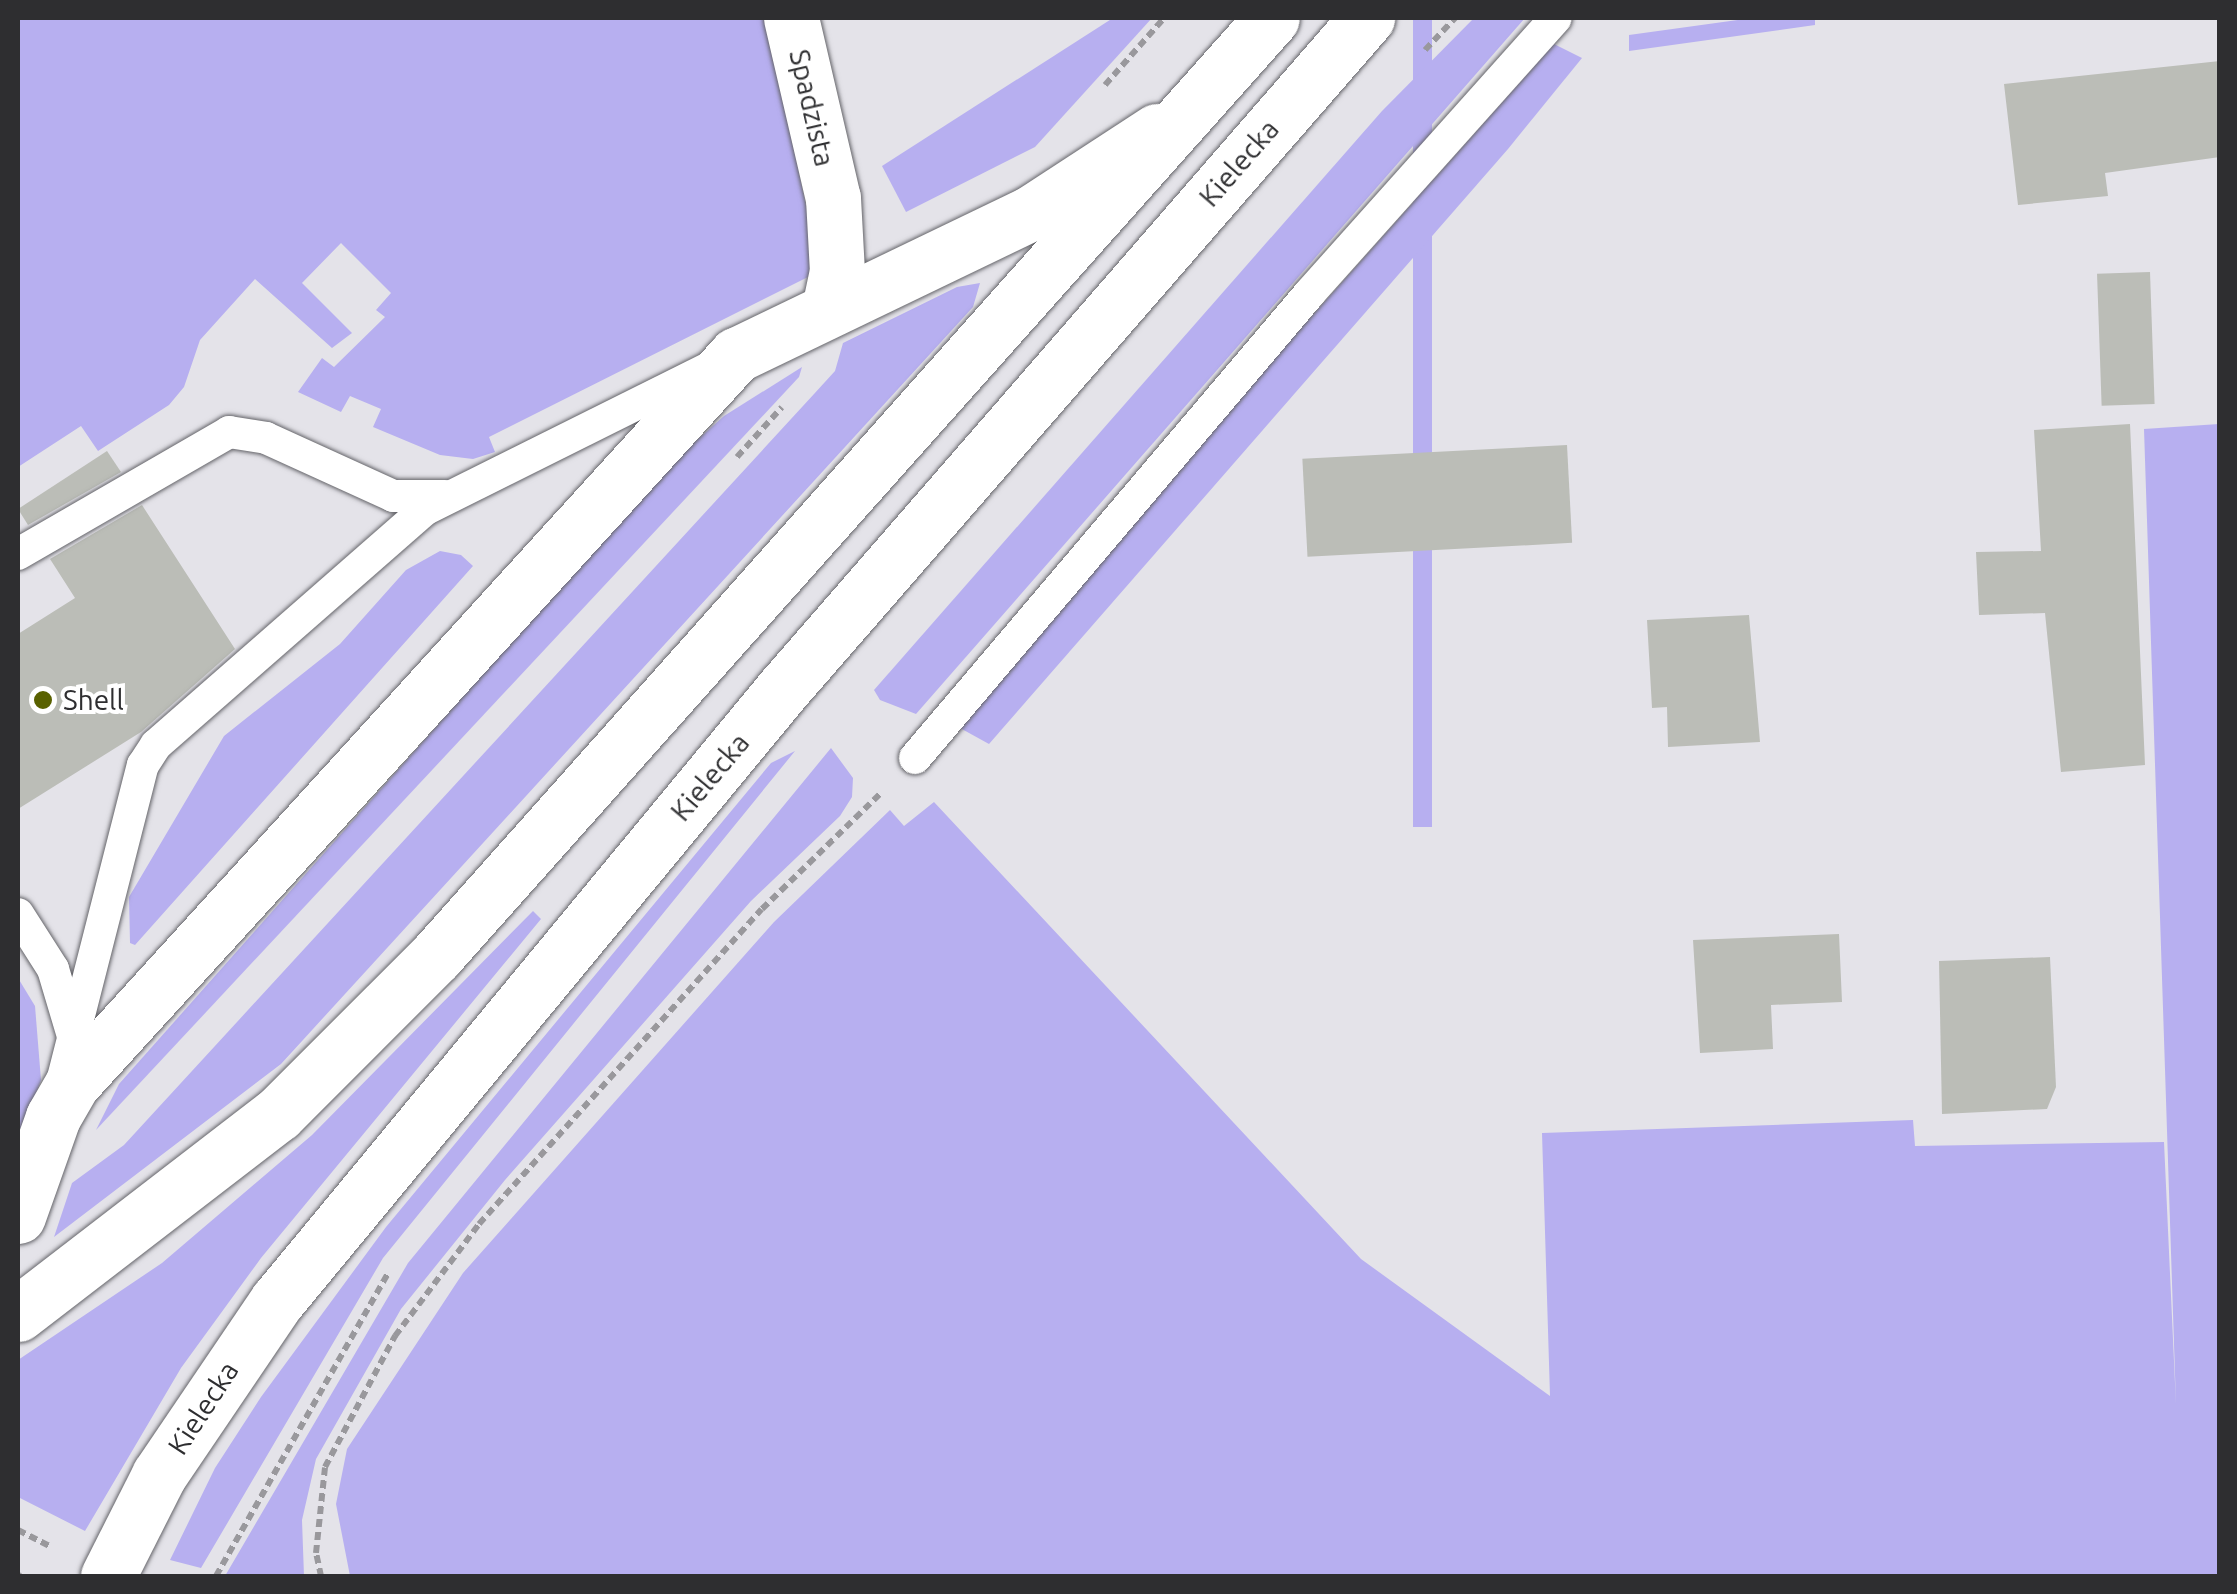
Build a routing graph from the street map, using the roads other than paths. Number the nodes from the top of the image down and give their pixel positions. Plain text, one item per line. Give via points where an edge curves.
1 (791, 18) edge
2 (1272, 18) edge
3 (1367, 18) edge
4 (1556, 18) edge
5 (1206, 93) junction
6 (832, 198) junction
7 (914, 268) junction
8 (829, 309) junction
9 (736, 355) junction
10 (450, 496) junction
11 (18, 554) edge
12 (915, 758) road end
13 (18, 914) edge
14 (74, 1038) junction
15 (53, 1117) junction
16 (18, 1216) edge
17 (18, 1314) edge
18 (110, 1575) edge

1 - 6 main road, Spadzista
2 - 5 main road
3 - 18 main road, Kielecka via 783,689 277,1301 159,1475
4 - 12 lane via 1309,294
5 - 7 main road via 1087,180
5 - 17 main road via 436,956 278,1114
6 - 7 main road, Spadzista via 861,244
6 - 8 main road, Spadzista via 837,271
7 - 8 main road
8 - 9 main road
9 - 10 lane
9 - 15 main road via 73,1083
10 - 11 lane via 392,496 266,438 229,432
10 - 14 lane via 424,510 156,746 143,765
13 - 14 lane via 53,970
14 - 15 lane
15 - 16 main road

